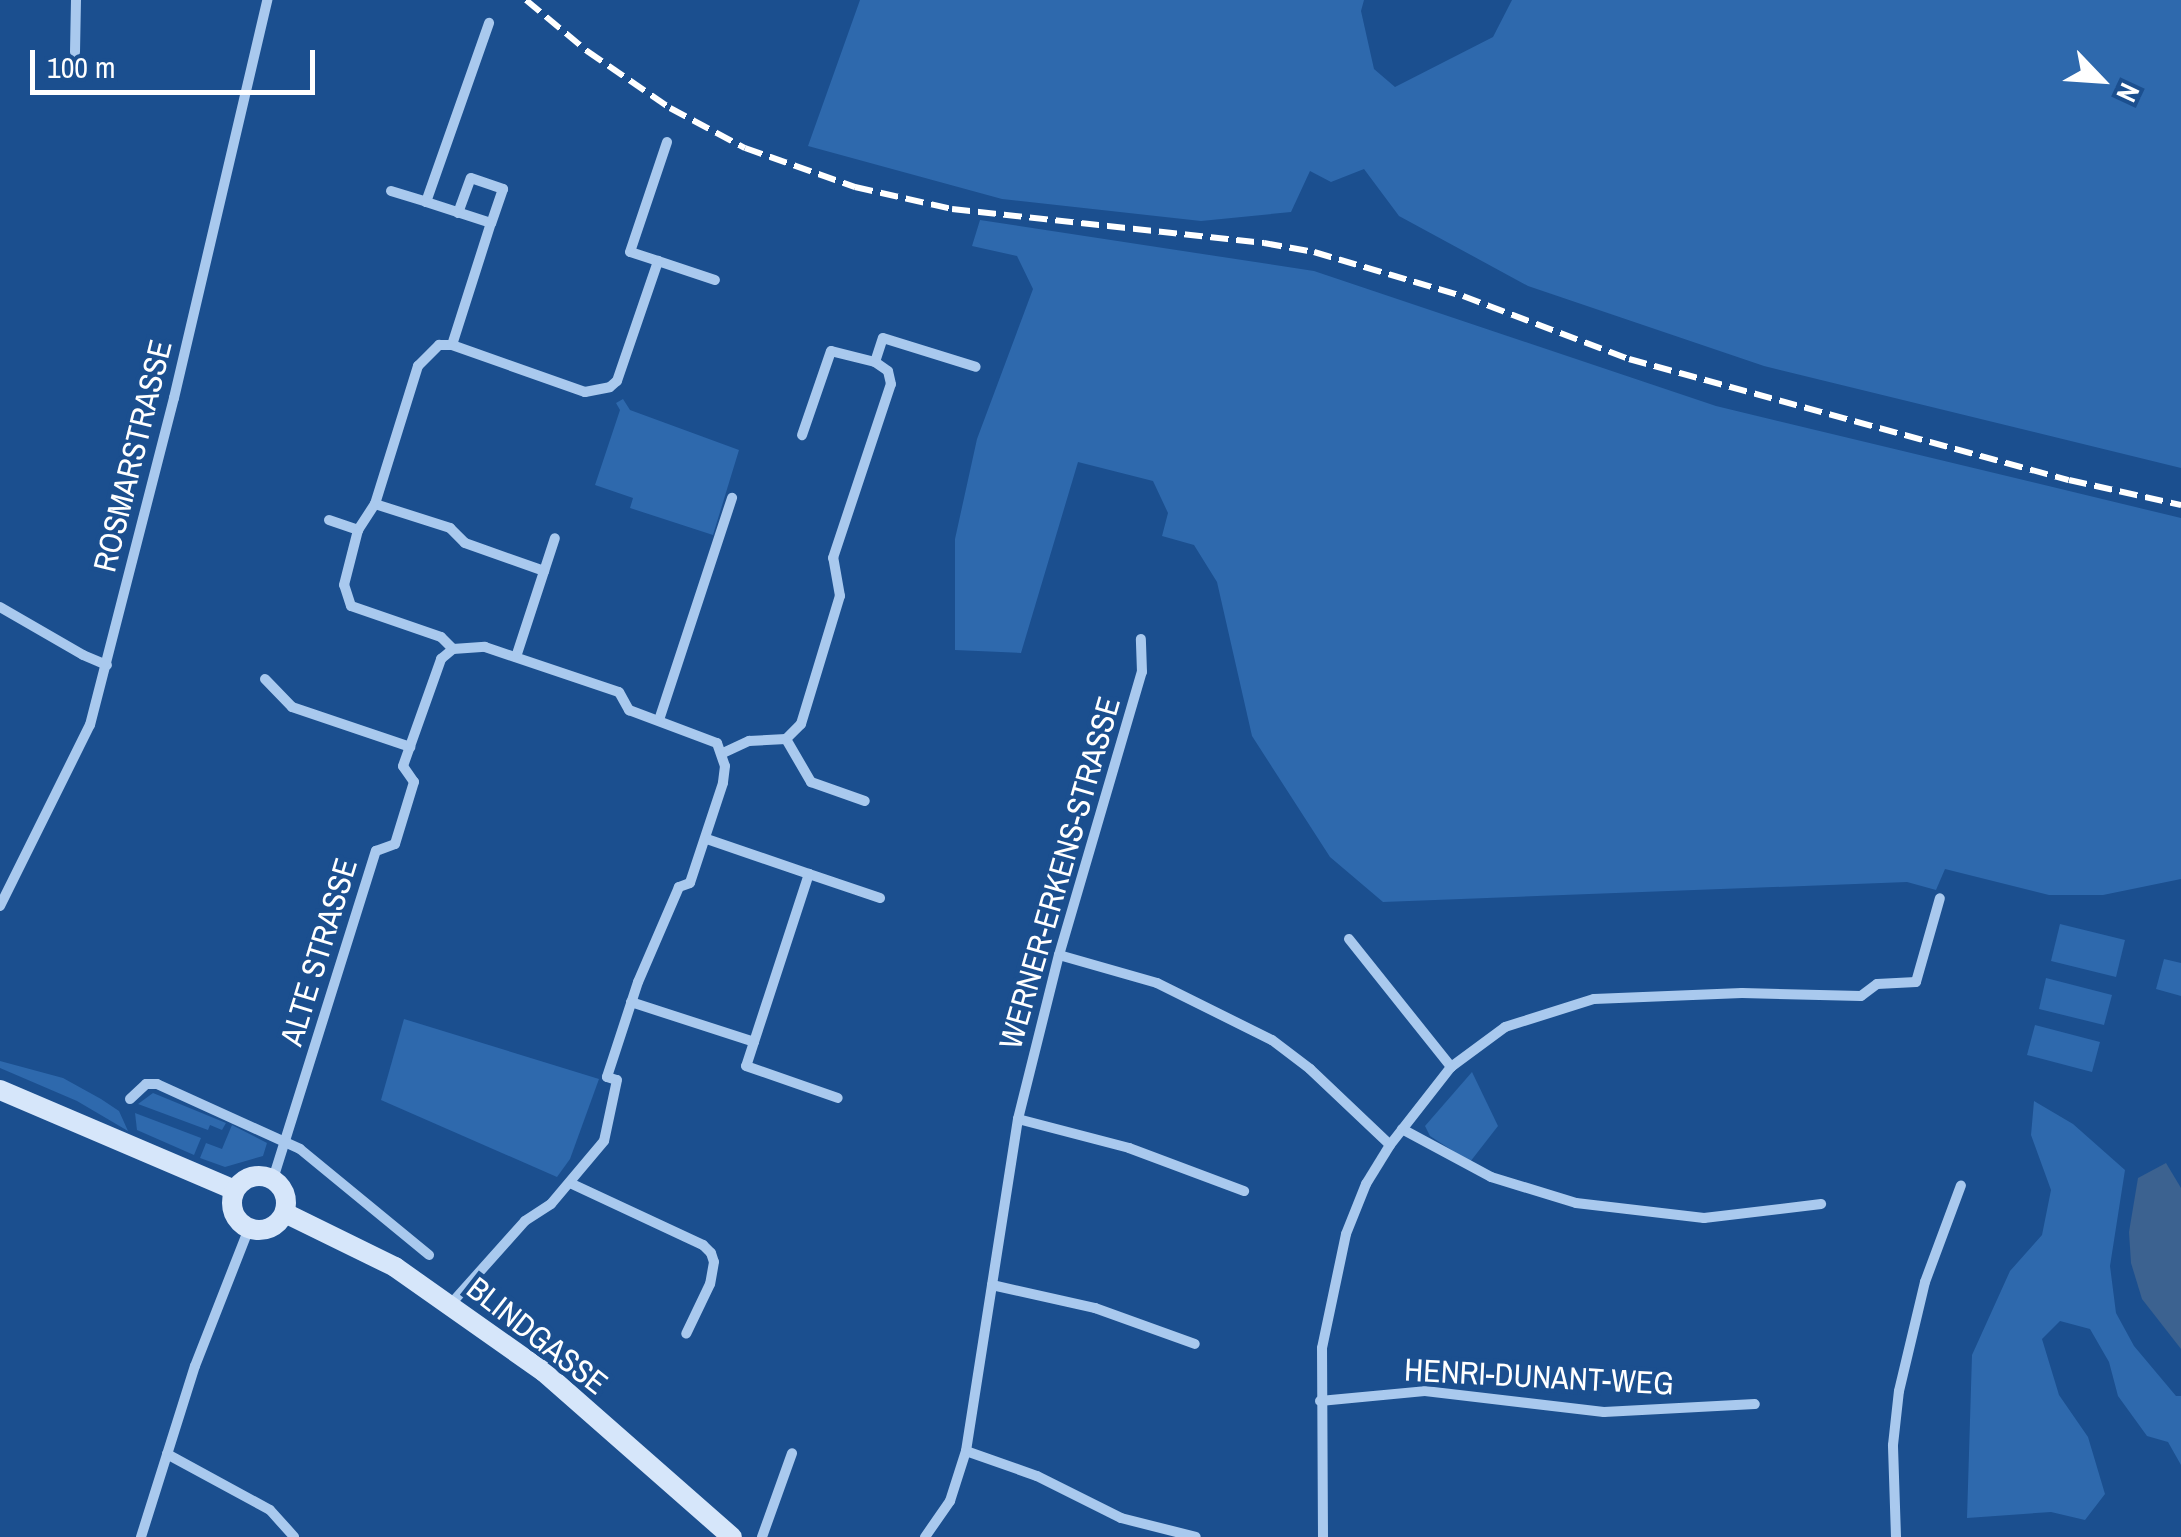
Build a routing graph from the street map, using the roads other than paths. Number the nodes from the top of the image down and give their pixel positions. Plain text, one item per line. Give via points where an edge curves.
1 (76, 0) edge
2 (267, 0) edge
3 (488, 23) dead end
4 (74, 52) dead end
5 (668, 142) dead end
6 (391, 191) dead end
7 (426, 202) junction
8 (458, 213) junction
9 (491, 223) junction
10 (658, 262) junction
11 (716, 280) dead end
12 (452, 345) junction
13 (875, 362) junction
14 (976, 367) dead end
15 (802, 435) dead end
16 (732, 498) dead end
17 (376, 504) junction
18 (328, 520) dead end
19 (358, 530) junction
20 (555, 538) dead end
21 (544, 572) junction
22 (0, 606) edge
23 (1141, 639) dead end
24 (453, 649) junction
25 (516, 657) junction
26 (107, 665) junction
27 (264, 679) dead end
28 (660, 720) junction
29 (786, 738) junction
30 (410, 748) junction
31 (722, 753) junction
32 (865, 801) dead end
33 (707, 839) junction
34 (809, 874) junction
35 (880, 898) dead end
36 (1940, 898) dead end
37 (1, 899) edge
38 (1349, 939) dead end
39 (1059, 955) junction
40 (632, 1002) junction
41 (754, 1042) junction
42 (1451, 1067) junction
43 (0, 1090) edge
44 (130, 1098) dead end
45 (838, 1098) dead end
46 (11, 1101) edge
47 (1018, 1119) junction
48 (1402, 1129) junction
49 (287, 1144) junction
50 (1390, 1145) junction
51 (273, 1179) junction
52 (570, 1184) junction
53 (1962, 1185) dead end
54 (235, 1190) junction
55 (1244, 1190) dead end
56 (1821, 1204) dead end
57 (285, 1213) junction
58 (250, 1228) junction
59 (429, 1255) dead end
60 (992, 1286) junction
61 (450, 1304) junction
62 (686, 1334) dead end
63 (1195, 1344) dead end
64 (1320, 1401) junction
65 (1755, 1404) dead end
66 (966, 1450) junction
67 (792, 1453) dead end
68 (167, 1454) junction
69 (140, 1537) edge
70 (294, 1537) edge
71 (732, 1537) edge
72 (762, 1537) edge
73 (924, 1537) edge
74 (1196, 1537) edge
75 (1323, 1537) edge
76 (1896, 1537) edge

1 - 4 street
2 - 26 street, ROSMARSTRASSE
3 - 7 street
5 - 10 street via 630,252
6 - 7 street
7 - 8 street
8 - 9 street
8 - 9 street via 471,178 503,190
9 - 12 street
10 - 11 street
10 - 12 street via 610,388 585,392
12 - 17 street via 439,346 418,366
13 - 14 street via 883,338
13 - 15 street via 831,350
13 - 29 street via 888,371 890,384 833,558 840,596 801,724
16 - 28 street
17 - 19 street
17 - 21 street via 450,528 466,543
18 - 19 street
19 - 24 street via 344,585 351,606 441,637
20 - 21 street
21 - 25 street
22 - 26 street
23 - 39 street, WERNER-ERKENS-STRASSE via 1142,672
24 - 25 street via 484,647
24 - 30 street, ALTE STRASSE via 437,668
25 - 28 street via 619,692 629,710
26 - 37 street, ROSMARSTRASSE via 78,754
27 - 30 street via 292,706
28 - 31 street via 705,736
29 - 31 street
29 - 32 street via 811,782
30 - 49 street, ALTE STRASSE via 403,766 414,782 395,844 376,852
31 - 33 street via 723,783
33 - 34 street
33 - 40 street via 690,883 679,887
34 - 35 street
34 - 41 street
36 - 42 street via 1916,982 1877,984 1861,996 1594,1000 1505,1027
38 - 42 street
39 - 47 street, WERNER-ERKENS-STRASSE
39 - 50 street via 1157,982 1272,1040
40 - 41 street
40 - 52 street via 608,1077 618,1080 604,1141
41 - 45 street via 746,1066
42 - 48 street
43 - 46 main road
44 - 49 street via 146,1084 157,1084
46 - 54 main road
47 - 55 street via 1129,1148
47 - 60 street, WERNER-ERKENS-STRASSE
48 - 50 street
48 - 56 street via 1492,1178 1576,1203 1704,1218
49 - 51 street, ALTE STRASSE
49 - 59 street
50 - 64 street via 1346,1234 1322,1348
51 - 54 main road via 248,1178
51 - 57 main road via 286,1198
52 - 61 street via 525,1221
52 - 62 street via 711,1253 710,1284
53 - 76 street via 1925,1282 1898,1391
54 - 58 main road via 232,1208
57 - 58 main road via 270,1228
57 - 61 main road, BLINDGASSE via 395,1267
58 - 68 street
60 - 63 street via 1095,1308
60 - 66 street, WERNER-ERKENS-STRASSE
61 - 71 main road, BLINDGASSE via 544,1372
64 - 65 street, HENRI-DUNANT-WEG via 1425,1391 1604,1412
64 - 75 street
66 - 73 street, WERNER-ERKENS-STRASSE via 950,1500
66 - 74 street via 1122,1518
67 - 72 street
68 - 69 street
68 - 70 street via 270,1510

